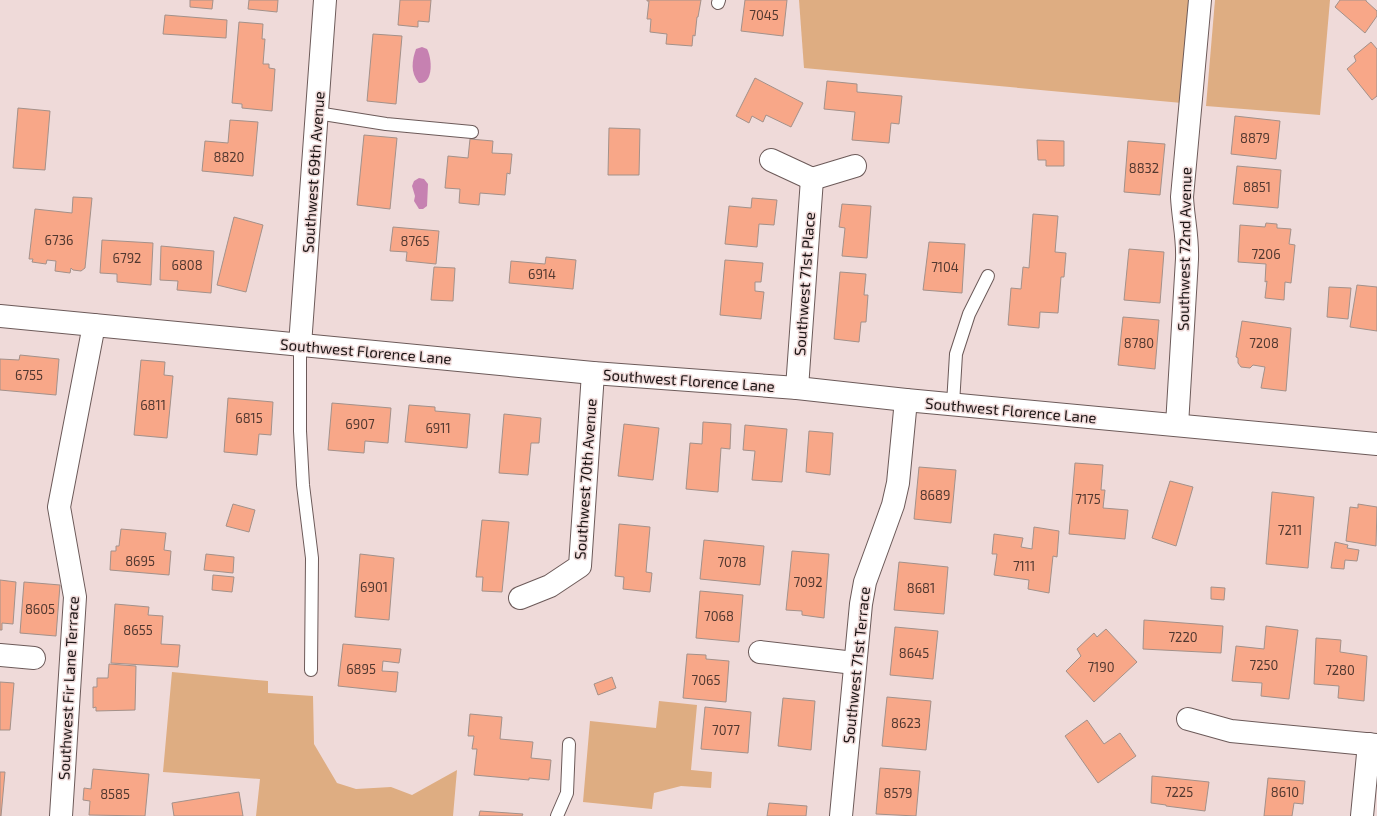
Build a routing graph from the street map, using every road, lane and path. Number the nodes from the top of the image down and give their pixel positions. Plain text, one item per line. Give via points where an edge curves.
1 (326, 0) edge
2 (1200, 0) edge
3 (317, 113) junction
4 (472, 132) dead end
5 (771, 160) dead end
6 (855, 166) dead end
7 (812, 179) junction
8 (988, 276) dead end
9 (0, 316) edge
10 (94, 325) junction
11 (300, 345) junction
12 (593, 373) junction
13 (797, 388) junction
14 (906, 400) junction
15 (953, 404) junction
16 (1177, 426) junction
17 (1377, 444) edge
18 (520, 598) dead end
19 (760, 652) dead end
20 (0, 655) edge
21 (34, 658) dead end
22 (854, 663) junction
23 (311, 670) dead end
24 (1188, 719) dead end
25 (569, 744) dead end
26 (1373, 745) edge
27 (61, 816) edge
28 (557, 816) edge
29 (841, 816) edge
30 (1362, 816) edge

1 - 3 street, Southwest 69th Avenue
2 - 16 street, Southwest 72nd Avenue via 1182,197 1188,245
3 - 4 lane via 386,124
3 - 11 street, Southwest 69th Avenue
5 - 7 street
6 - 7 street
7 - 13 street, Southwest 71st Place
8 - 15 lane via 969,314 956,354
9 - 10 street, Southwest Florence Lane
10 - 11 street, Southwest Florence Lane
10 - 27 street, Southwest Fir Lane Terrace via 59,507 75,597
11 - 12 street, Southwest Florence Lane
11 - 23 lane via 303,485 312,558
12 - 13 street, Southwest Florence Lane
12 - 18 street, Southwest 70th Avenue via 580,566 550,586
13 - 14 street, Southwest Florence Lane
14 - 15 street, Southwest Florence Lane
14 - 22 street, Southwest 71st Terrace via 898,483 893,505 865,582
15 - 16 street, Southwest Florence Lane
16 - 17 street, Southwest Florence Lane
19 - 22 street
20 - 21 street
22 - 29 street, Southwest 71st Terrace
24 - 26 street via 1231,730
25 - 28 lane via 567,793
26 - 30 street

